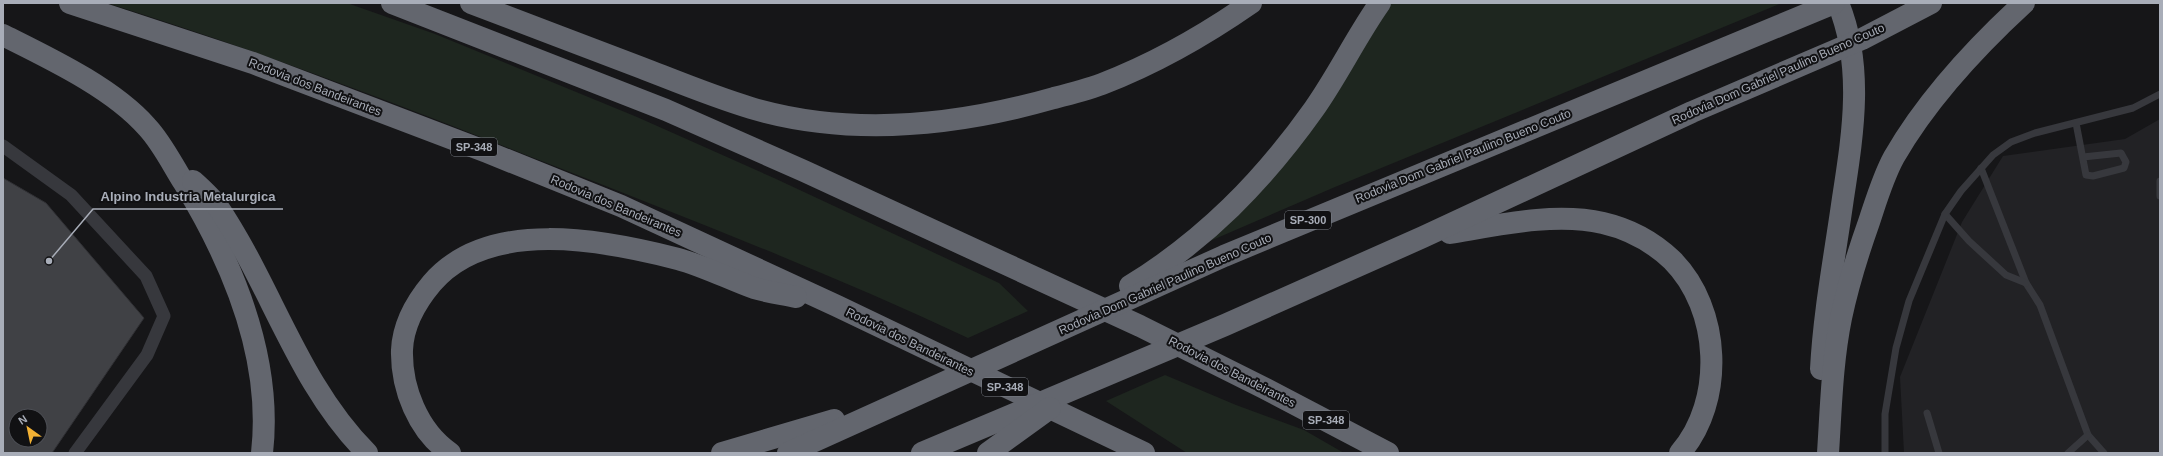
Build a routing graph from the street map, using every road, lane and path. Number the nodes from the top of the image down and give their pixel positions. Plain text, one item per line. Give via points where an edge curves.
1 (70, 3) edge
2 (392, 3) edge
3 (471, 3) edge
4 (1251, 3) edge
5 (1380, 3) edge
6 (1834, 3) edge
7 (1838, 3) edge
8 (1931, 3) edge
9 (2024, 3) edge
10 (3, 34) edge
11 (2160, 94) edge
12 (2076, 123) junction
13 (3, 146) edge
14 (164, 150) junction
15 (2082, 158) junction
16 (1981, 168) junction
17 (2160, 181) edge
18 (2160, 196) edge
19 (1945, 214) junction
20 (1423, 237) junction
21 (2026, 283) junction
22 (837, 306) junction
23 (1043, 339) junction
24 (1085, 384) junction
25 (916, 397) junction
26 (1927, 413) dead end
27 (2088, 435) junction
28 (363, 448) edge
29 (1387, 452) edge
30 (75, 453) edge
31 (262, 453) edge
32 (450, 453) edge
33 (722, 453) edge
34 (788, 453) edge
35 (922, 453) edge
36 (988, 453) edge
37 (1144, 453) edge
38 (1680, 453) edge
39 (1824, 453) edge
40 (1828, 453) edge
41 (1885, 453) edge
42 (1939, 453) edge
43 (2068, 453) edge
44 (2104, 453) edge

1 - 22 highway, Rodovia dos Bandeirantes / SP-348 via 253,63 494,155 621,206
2 - 29 highway, Rodovia dos Bandeirantes / SP-348 via 666,110 1140,326
3 - 4 highway via 752,108 827,124 884,125 942,122 984,116 1101,85 1195,39
5 - 23 highway via 1295,136 1215,224 1164,265
6 - 23 highway, Rodovia Dom Gabriel Paulino Bueno Couto / SP-300 via 1224,256
7 - 39 highway via 1845,19 1851,50 1854,123 1823,324 1820,422
8 - 20 highway, Rodovia Dom Gabriel Paulino Bueno Couto via 1862,39 1692,112
9 - 40 highway via 1953,73 1894,158 1855,263 1841,318
10 - 14 highway via 63,66 118,101 147,127
11 - 12 lane via 2133,108
12 - 15 lane
12 - 16 lane via 2011,142
13 - 30 street via 71,195 146,276 164,316 147,355
14 - 28 highway via 218,206 316,387
14 - 31 highway via 204,216 235,281 245,311 261,382 264,435
15 - 15 lane via 2086,175 2093,176 2124,168 2126,162 2121,153
16 - 19 lane
16 - 21 lane
17 - 18 lane
19 - 21 lane via 1969,241 2006,275
19 - 41 lane via 1909,301 1896,348 1885,414
20 - 24 highway, Rodovia Dom Gabriel Paulino Bueno Couto
20 - 38 highway via 1524,221 1577,219 1603,223 1634,233 1664,253 1690,286 1703,312 1710,338 1712,369 1708,394 1702,415
21 - 27 lane via 2040,305
22 - 32 highway via 756,288 679,260 620,246 563,238 519,240 479,251 449,266 436,278 410,316 404,332 402,351 405,383 410,401 433,439
22 - 37 highway, Rodovia dos Bandeirantes / SP-348
23 - 25 highway, Rodovia Dom Gabriel Paulino Bueno Couto / SP-300
24 - 35 highway, Rodovia Dom Gabriel Paulino Bueno Couto
24 - 36 highway
25 - 33 highway
25 - 34 highway, Rodovia Dom Gabriel Paulino Bueno Couto / SP-300
26 - 42 lane
27 - 43 lane
27 - 44 lane

